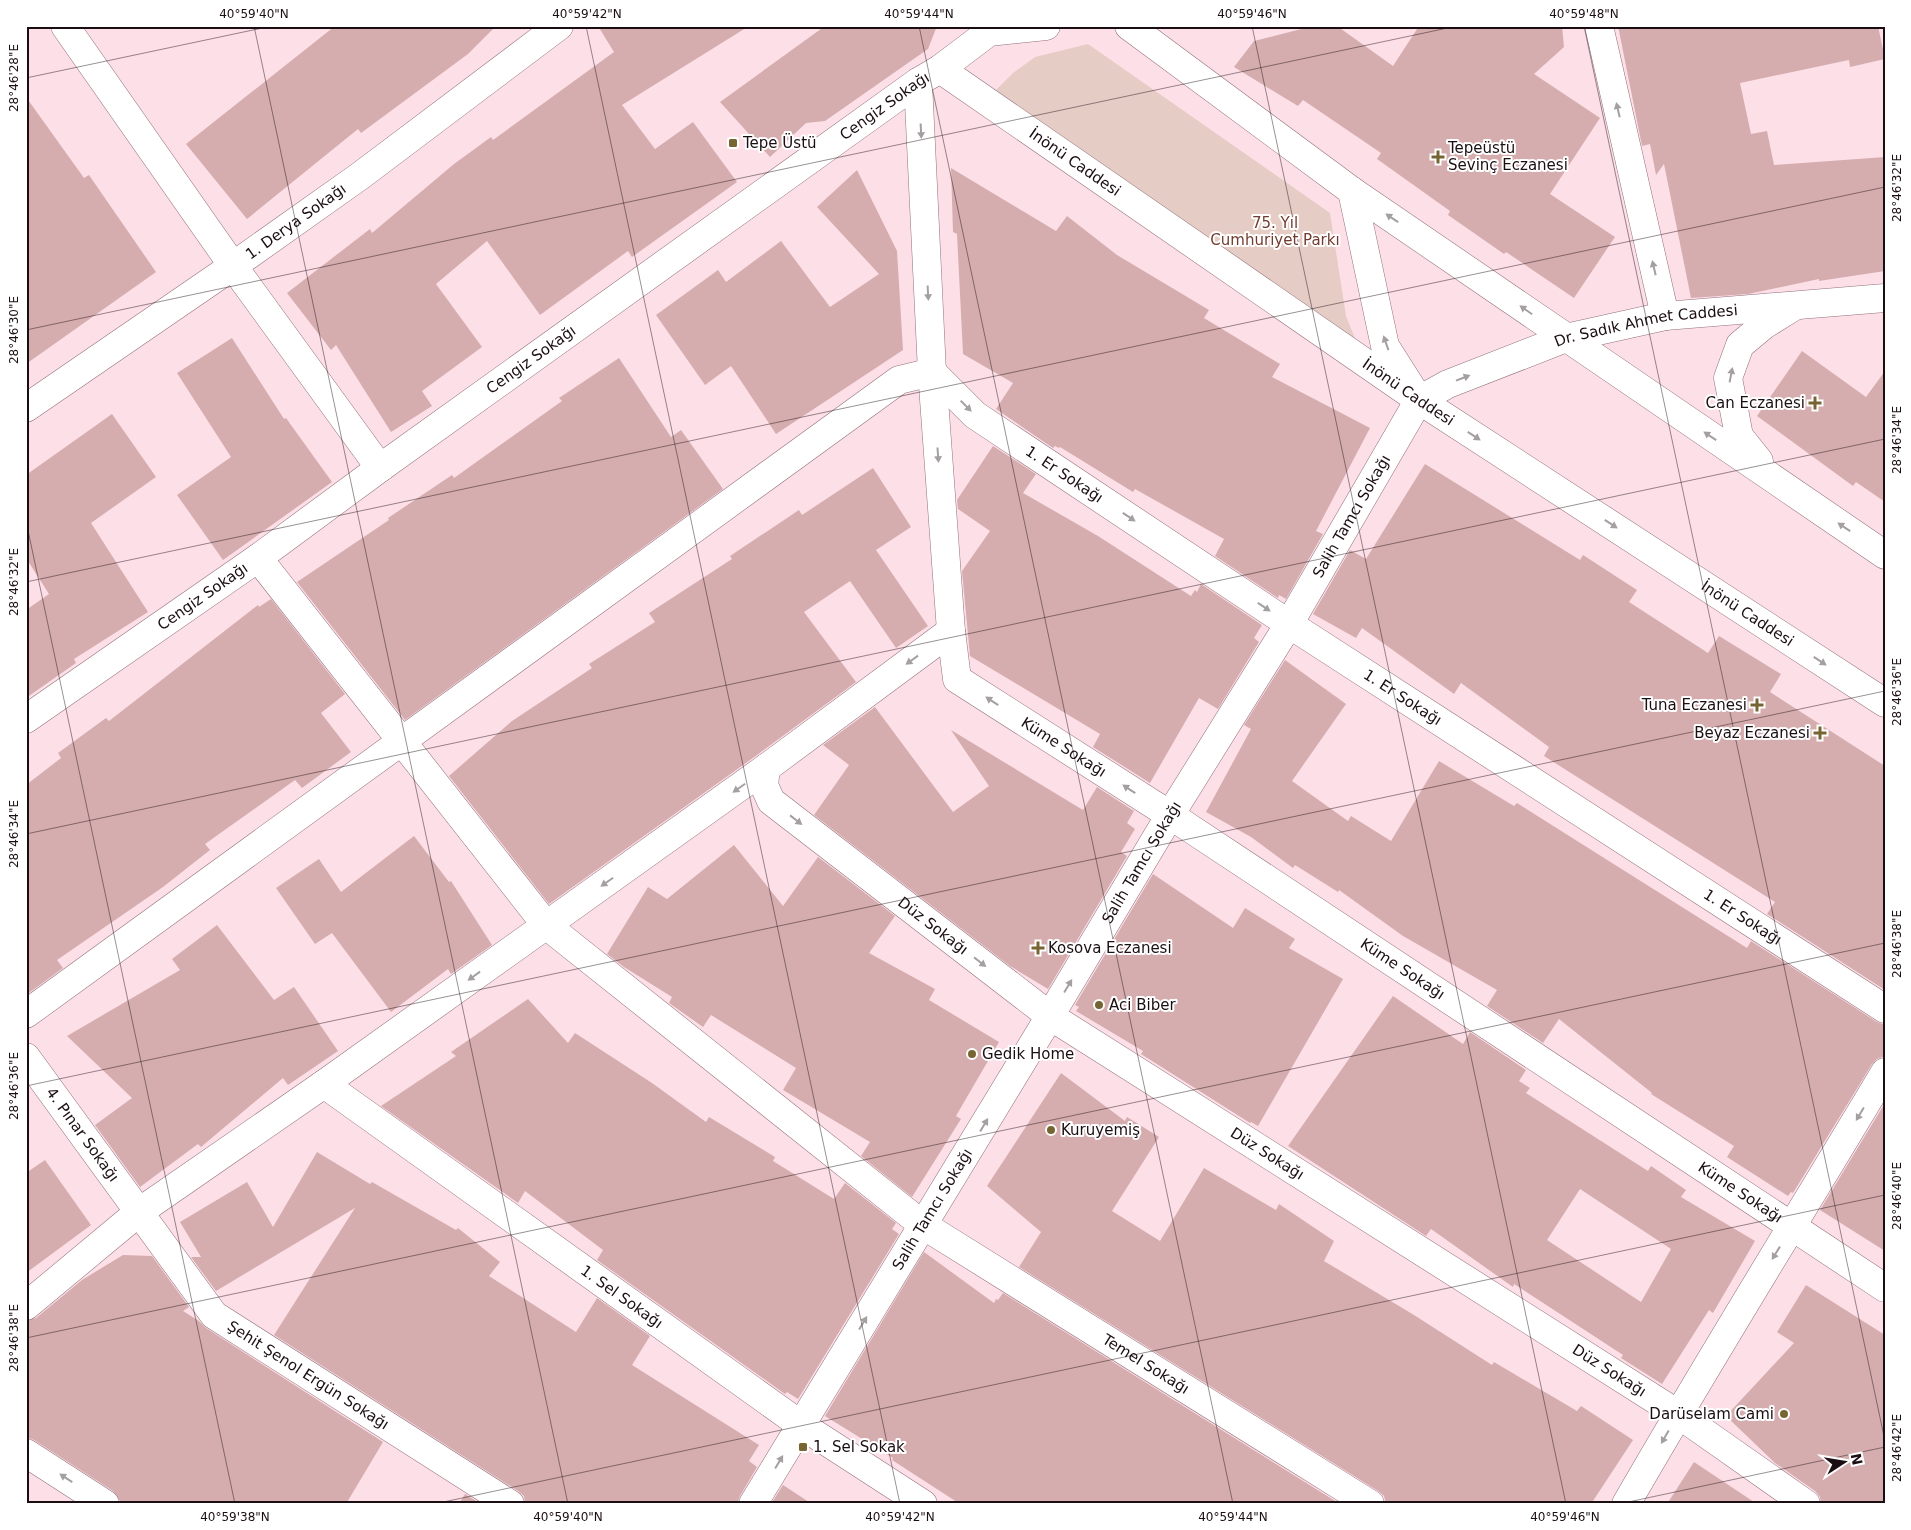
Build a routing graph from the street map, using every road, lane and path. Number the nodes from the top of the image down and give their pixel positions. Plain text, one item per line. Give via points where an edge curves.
1 (65, 26) edge
2 (559, 26) edge
3 (1046, 26) edge
4 (1129, 26) edge
5 (1599, 26) edge
6 (989, 29) edge
7 (929, 76) junction
8 (1352, 191) junction
9 (233, 266) junction
10 (1885, 298) edge
11 (1798, 304) junction
12 (1665, 316) junction
13 (1566, 338) junction
14 (932, 372) junction
15 (1419, 400) junction
16 (26, 408) edge
17 (380, 468) junction
18 (1774, 480) junction
19 (1885, 555) edge
20 (258, 558) junction
21 (1289, 624) junction
22 (952, 631) junction
23 (1885, 703) edge
24 (26, 719) edge
25 (401, 741) junction
26 (766, 768) junction
27 (1170, 815) junction
28 (546, 925) junction
29 (1885, 1009) edge
30 (26, 1014) edge
31 (1050, 1016) junction
32 (26, 1057) edge
33 (1885, 1072) edge
34 (324, 1084) junction
35 (139, 1212) junction
36 (923, 1225) junction
37 (1793, 1227) junction
38 (1885, 1288) edge
39 (26, 1306) edge
40 (1678, 1414) junction
41 (801, 1425) junction
42 (26, 1453) edge
43 (105, 1504) edge
44 (510, 1504) edge
45 (753, 1504) edge
46 (924, 1504) edge
47 (1370, 1504) edge
48 (1626, 1504) edge
49 (1806, 1504) edge

1 - 9 street
2 - 9 street, 1. Derya Sokağı via 360,176
3 - 6 street, Cengiz Sokağı
4 - 8 street
12 -> 5 street
6 - 7 street, Cengiz Sokağı
7 -> 14 street
7 - 15 street, İnönü Caddesi
7 - 17 street, Cengiz Sokağı
13 -> 8 street
15 -> 8 street via 1385,346
9 - 16 street, 1. Derya Sokağı
9 - 17 street
10 - 11 street, Dr. Sadık Ahmet Caddesi
11 - 12 street, Dr. Sadık Ahmet Caddesi
18 -> 11 street via 1739,436 1728,378 1740,345
12 - 13 street, Dr. Sadık Ahmet Caddesi
15 -> 13 street, Dr. Sadık Ahmet Caddesi via 1448,384
18 -> 13 street
14 -> 21 street, 1. Er Sokağı via 975,414
14 -> 22 street
14 - 25 street via 899,380
15 - 21 street, Salih Tamcı Sokağı
15 -> 23 street, İnönü Caddesi
17 - 20 street, Cengiz Sokağı
19 -> 18 street
20 - 24 street, Cengiz Sokağı
20 - 25 street, Temel Sokağı
21 - 27 street, Salih Tamcı Sokağı
21 - 29 street, 1. Er Sokağı
22 -> 26 street
27 -> 22 street, Küme Sokağı via 957,679
25 - 28 street, Temel Sokağı
25 - 30 street
26 -> 28 street
26 -> 31 street, Düz Sokağı via 764,785 771,801
31 -> 27 street, Salih Tamcı Sokağı
27 - 37 street, Küme Sokağı
28 -> 34 street
28 - 36 street, Temel Sokağı
36 -> 31 street, Salih Tamcı Sokağı
31 - 40 street, Düz Sokağı
32 - 35 street, 4. Pınar Sokağı
33 -> 37 street
34 - 35 street
34 - 41 street, 1. Sel Sokağı
35 - 39 street
35 - 44 street, Şehit Şenol Ergün Sokağı via 214,1315
41 -> 36 street, Salih Tamcı Sokağı
36 - 47 street, Temel Sokağı
37 - 38 street, Küme Sokağı
37 -> 40 street
40 -> 48 street
40 - 49 street, Düz Sokağı
45 -> 41 street, Salih Tamcı Sokağı
41 - 46 street, 1. Sel Sokağı
43 -> 42 street

